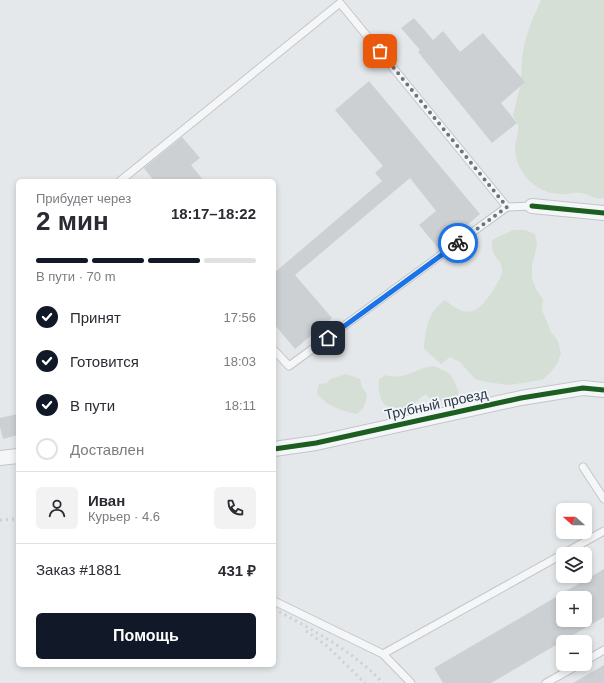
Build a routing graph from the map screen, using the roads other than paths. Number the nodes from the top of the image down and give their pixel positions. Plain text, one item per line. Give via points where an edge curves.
1 (122, 179) edge
2 (532, 206) joint
3 (507, 207) junction
4 (604, 213) edge
5 (276, 352) edge
6 (604, 390) edge
7 (276, 449) edge
8 (16, 456) edge
9 (0, 458) edge
10 (583, 467) dead end
11 (604, 499) edge
12 (604, 531) edge
13 (575, 547) edge
14 (556, 558) edge
15 (276, 602) edge
16 (604, 650) edge
17 (383, 654) junction
18 (592, 657) edge
19 (567, 671) edge
20 (410, 683) edge
21 (546, 683) edge

1 - 3 lane via 340,3
2 - 3 lane
2 - 4 street
3 - 5 lane via 289,366
6 - 7 street, Трубный проезд via 583,388 521,398 316,443
8 - 9 street
10 - 11 lane
12 - 13 lane
14 - 17 lane
15 - 17 lane
16 - 18 lane
17 - 20 lane
19 - 21 lane

